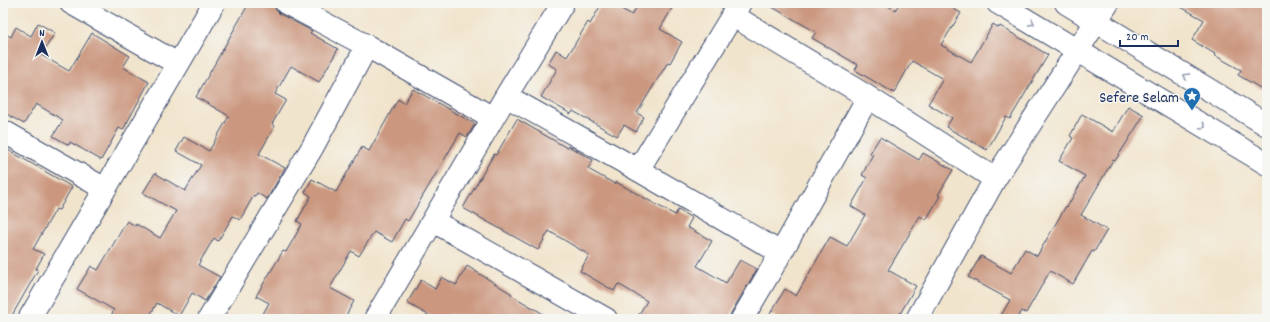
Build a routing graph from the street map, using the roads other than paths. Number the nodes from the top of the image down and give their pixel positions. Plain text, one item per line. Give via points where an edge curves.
1 (71, 3) edge
2 (214, 3) edge
3 (286, 3) edge
4 (563, 3) edge
5 (998, 3) edge
6 (1066, 3) edge
7 (1108, 3) edge
8 (736, 9) edge
9 (1096, 21) junction
10 (367, 46) junction
11 (1077, 50) junction
12 (178, 64) junction
13 (506, 96) junction
14 (868, 97) junction
15 (494, 118) junction
16 (1267, 125) edge
17 (3, 131) edge
18 (1267, 164) edge
19 (638, 170) junction
20 (994, 178) junction
21 (105, 190) junction
22 (433, 221) junction
23 (781, 253) junction
24 (34, 317) edge
25 (209, 319) edge
26 (375, 319) edge
27 (606, 319) edge
28 (742, 319) edge
29 (917, 319) edge

1 - 12 street
2 - 12 street
3 - 10 street
4 - 13 street
5 -> 11 street
6 - 9 street
7 - 9 street
8 - 14 street
8 - 19 street
9 - 11 street
16 -> 9 street
10 - 15 street
10 - 25 street via 312,148
11 -> 18 street
11 - 20 street
12 - 21 street
13 - 15 street
13 - 19 street
14 - 20 street
14 - 23 street
15 - 22 street
17 - 21 street
19 - 23 street
20 - 29 street
21 - 24 street
22 - 26 street
22 - 27 street
23 - 28 street

